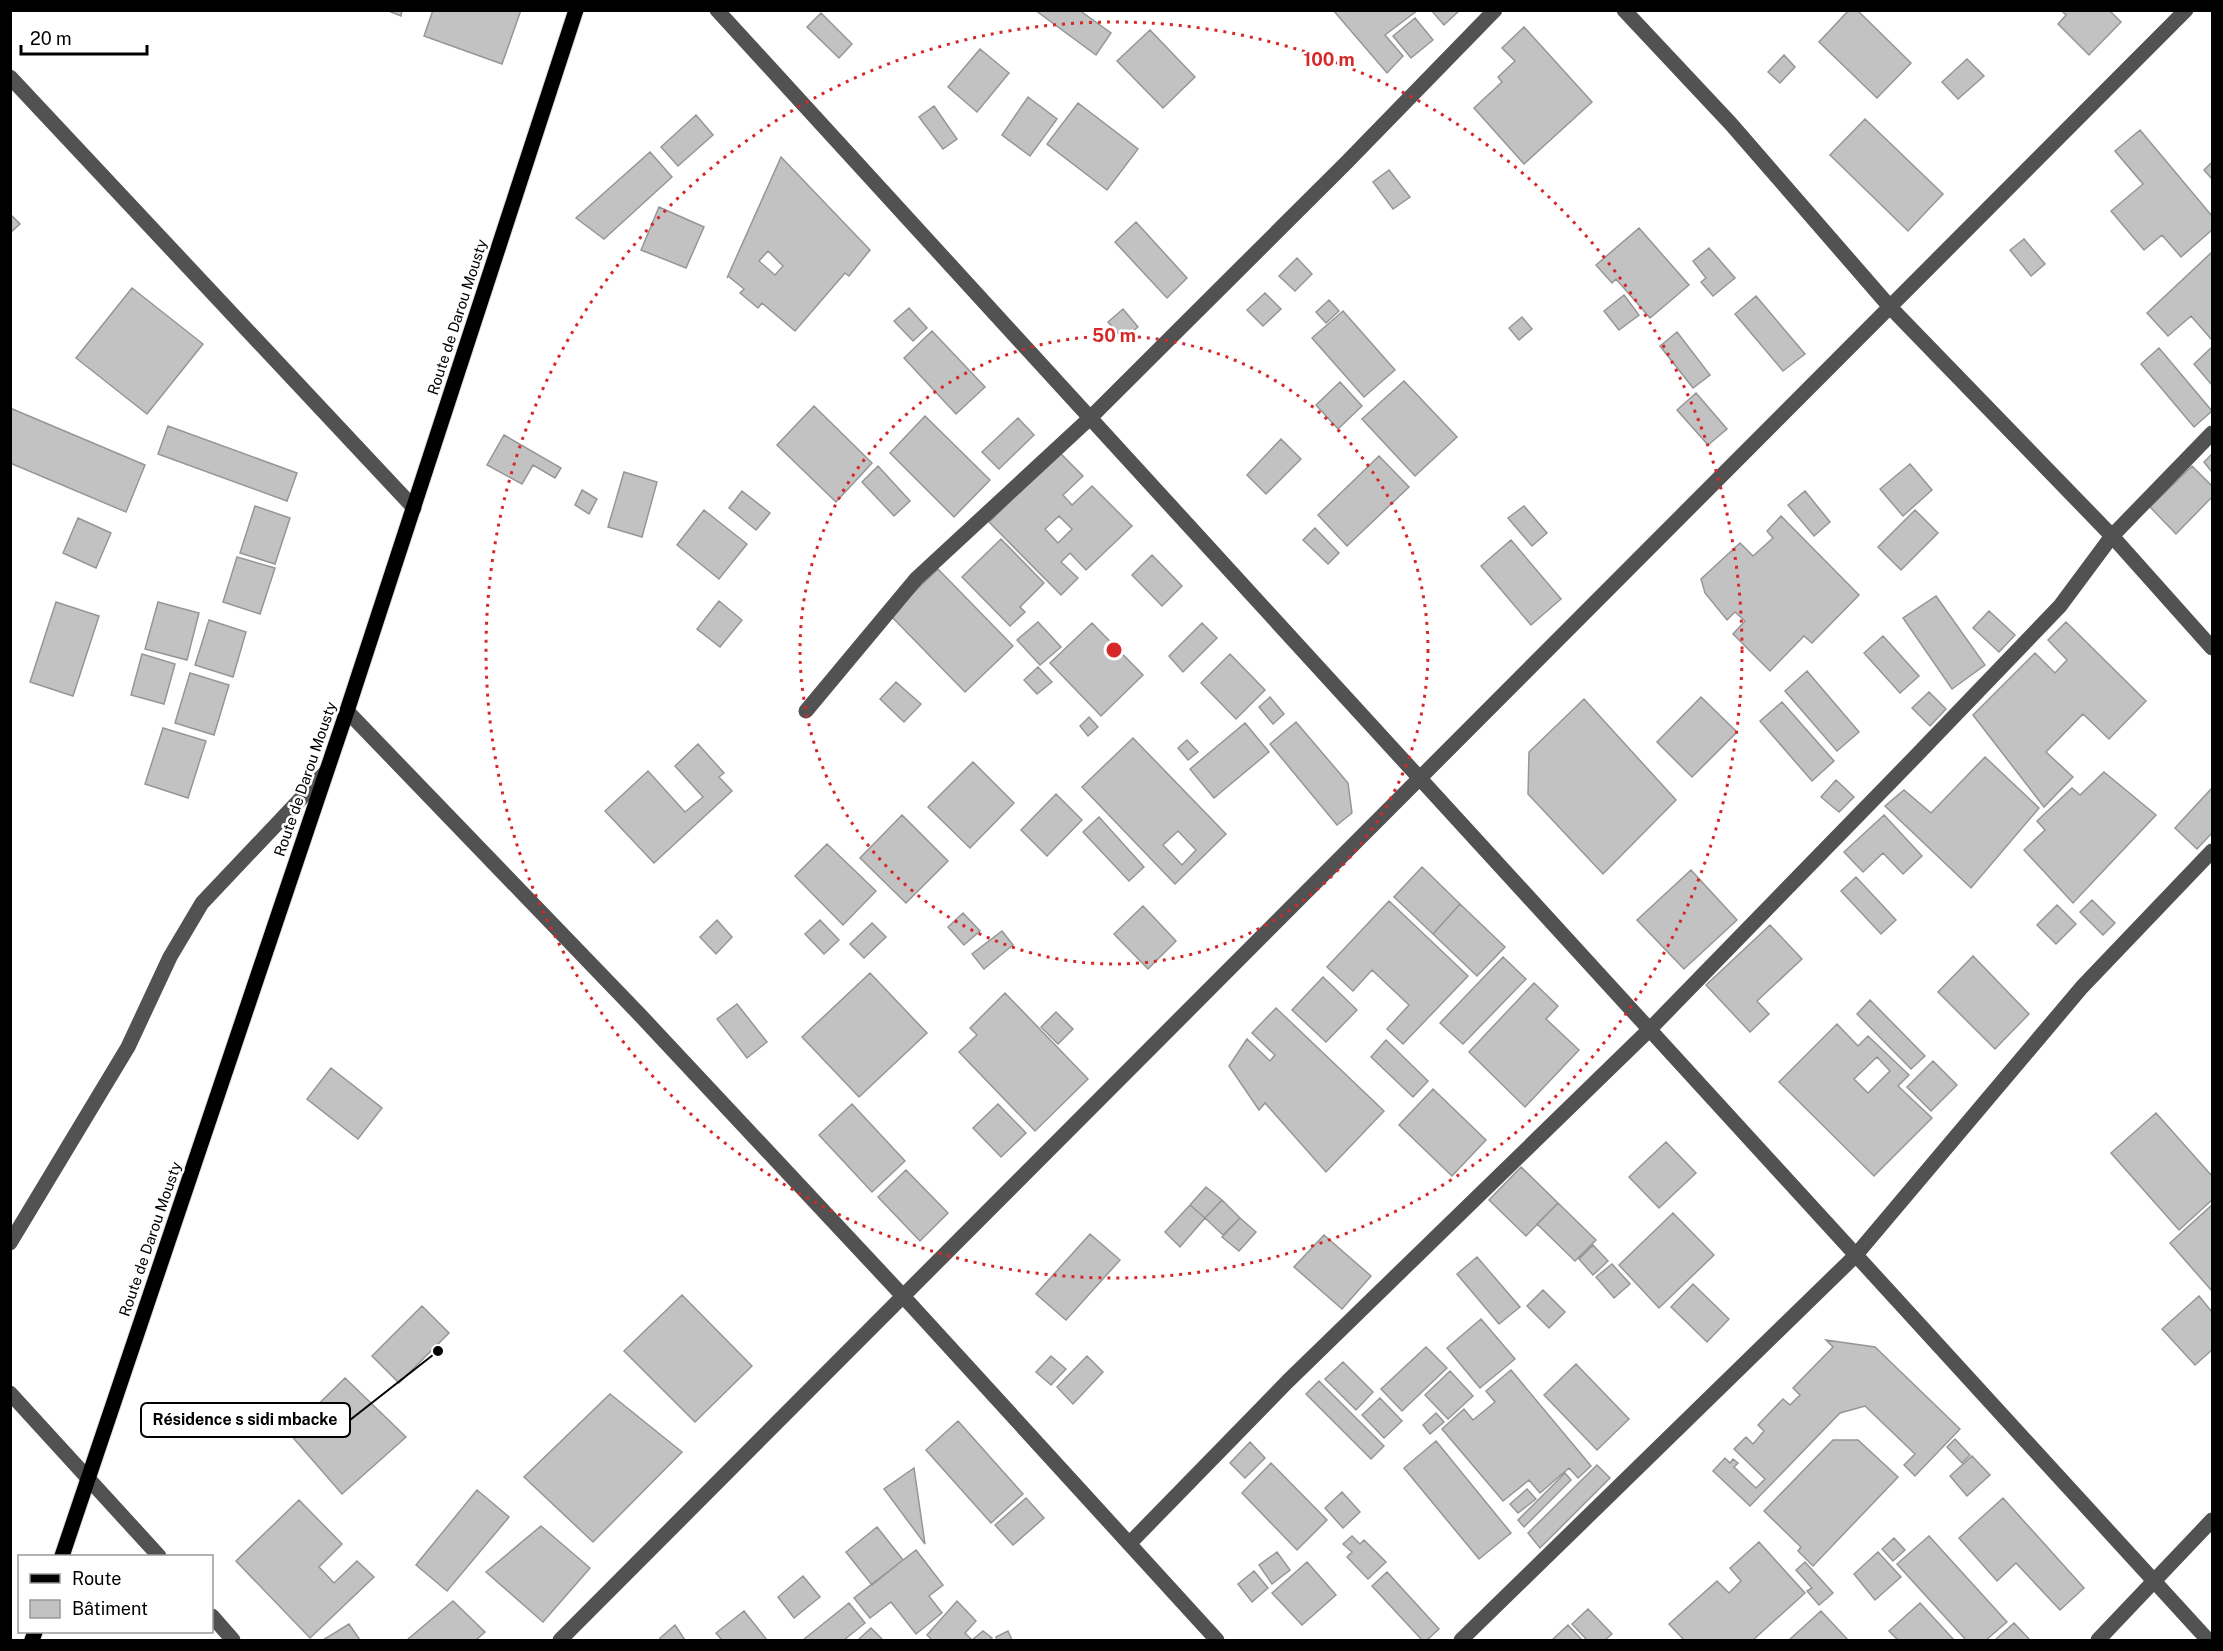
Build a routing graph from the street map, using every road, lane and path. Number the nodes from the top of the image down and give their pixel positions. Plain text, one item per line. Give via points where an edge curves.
1 (576, 10) edge
2 (717, 10) edge
3 (1495, 10) edge
4 (1624, 10) edge
5 (2186, 10) edge
6 (10, 77) edge
7 (1890, 307) junction
8 (1090, 418) junction
9 (2212, 433) edge
10 (414, 508) junction
11 (2112, 536) junction
12 (2212, 648) edge
13 (347, 711) junction
14 (806, 711) dead end
15 (326, 772) junction
16 (1419, 778) junction
17 (2212, 851) edge
18 (1649, 1030) junction
19 (10, 1243) edge
20 (1855, 1256) junction
21 (903, 1296) junction
22 (10, 1393) edge
23 (89, 1477) junction
24 (2212, 1520) edge
25 (1129, 1544) junction
26 (63, 1555) edge
27 (157, 1555) edge
28 (2154, 1582) junction
29 (213, 1617) edge
30 (234, 1641) edge
31 (560, 1641) edge
32 (1217, 1641) edge
33 (1461, 1641) edge
34 (2098, 1641) edge
35 (2208, 1641) edge

1 - 10 main road, Route de Darou Mousty
2 - 8 street
3 - 8 street
4 - 7 street via 1731,124
5 - 7 street
6 - 10 street
7 - 11 street
7 - 16 street
8 - 14 street via 916,579
8 - 16 street
9 - 11 street
10 - 13 main road, Route de Darou Mousty
11 - 12 street
11 - 18 street via 2060,606
13 - 15 main road, Route de Darou Mousty
13 - 21 street via 632,1006
15 - 19 street via 202,903 170,957 128,1047
15 - 23 main road, Route de Darou Mousty
16 - 18 street
16 - 21 street
17 - 20 street via 2082,987
18 - 20 street
18 - 25 street via 1296,1372
20 - 28 street
20 - 33 street
21 - 25 street
21 - 31 street
22 - 23 street
23 - 26 main road, Route de Darou Mousty
23 - 27 street
24 - 28 street
25 - 32 street
28 - 34 street
28 - 35 street
29 - 30 street

